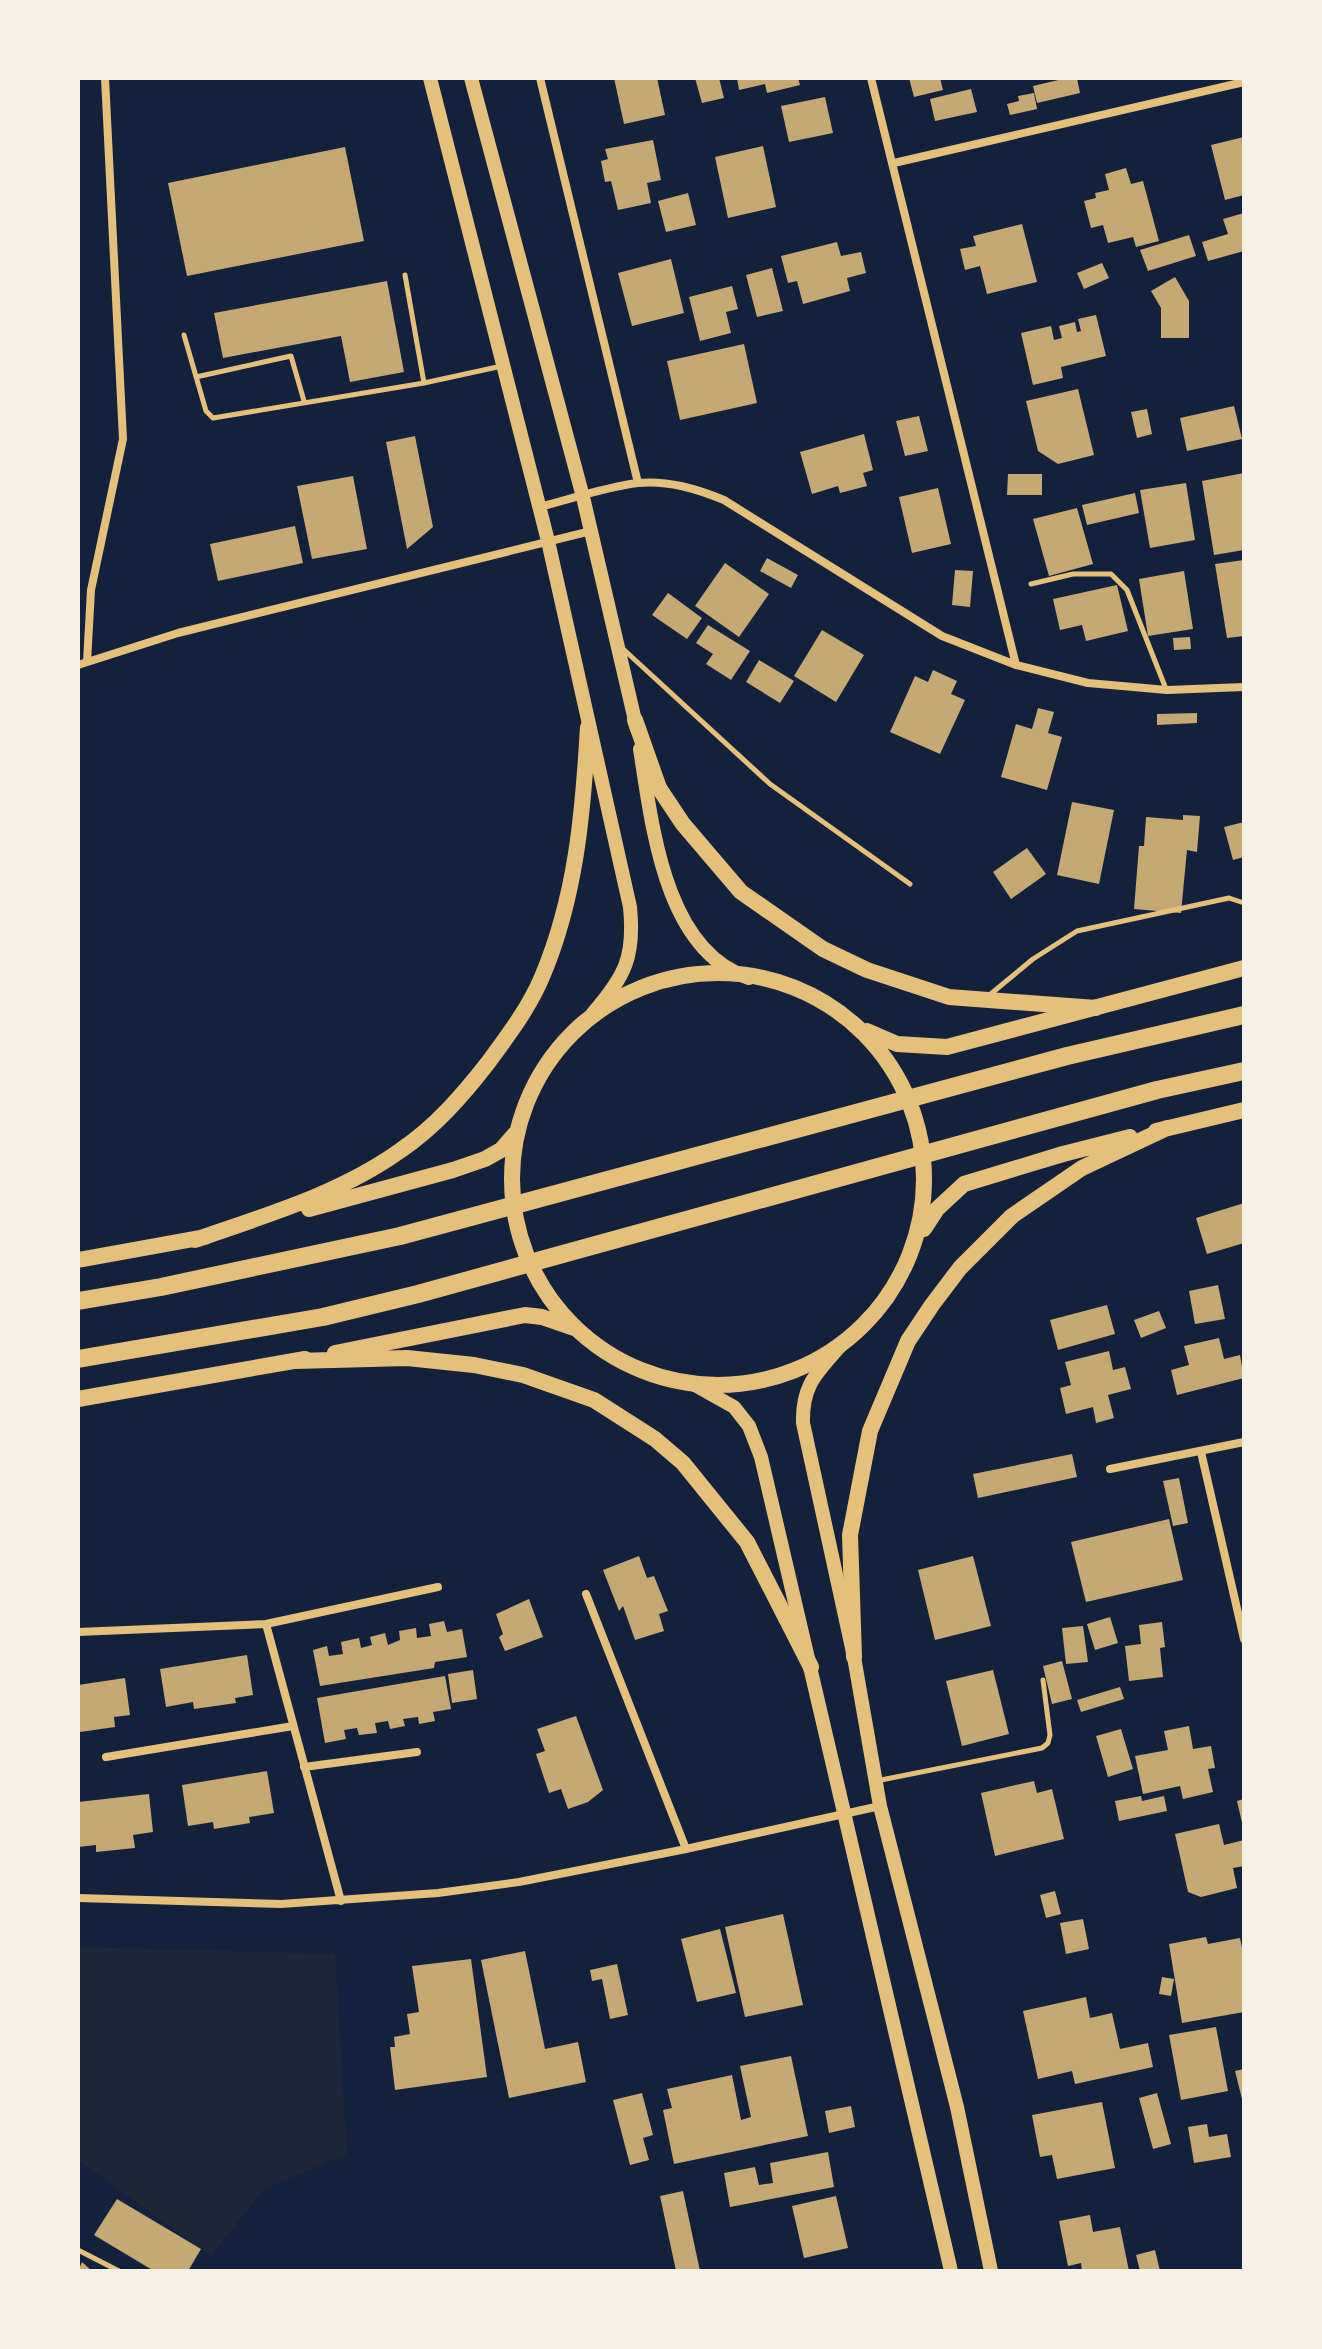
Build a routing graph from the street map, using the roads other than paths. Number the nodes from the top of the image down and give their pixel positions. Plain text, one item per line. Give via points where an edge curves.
1 (105, 78) edge
2 (430, 78) edge
3 (471, 78) edge
4 (540, 78) edge
5 (871, 78) edge
6 (1244, 82) edge
7 (894, 163) junction
8 (405, 275) dead end
9 (184, 335) dead end
10 (503, 366) junction
11 (196, 377) junction
12 (424, 383) junction
13 (304, 401) junction
14 (638, 483) junction
15 (583, 497) junction
16 (539, 507) junction
17 (591, 531) junction
18 (548, 541) junction
19 (1031, 584) dead end
20 (618, 645) junction
21 (82, 664) edge
22 (1016, 665) junction
23 (1244, 687) edge
24 (1167, 690) junction
25 (635, 720) junction
26 (588, 727) junction
27 (910, 884) dead end
28 (1244, 903) edge
29 (1244, 968) edge
30 (749, 978) junction
31 (983, 999) junction
32 (1096, 1008) junction
33 (593, 1013) junction
34 (1244, 1015) edge
35 (849, 1018) junction
36 (1244, 1071) edge
37 (1244, 1110) edge
38 (1167, 1128) junction
39 (515, 1134) junction
40 (195, 1240) junction
41 (915, 1244) junction
42 (78, 1260) edge
43 (78, 1301) edge
44 (576, 1329) junction
45 (841, 1345) junction
46 (78, 1359) edge
47 (295, 1361) junction
48 (693, 1384) junction
49 (78, 1399) edge
50 (1244, 1442) edge
51 (1201, 1452) junction
52 (1110, 1469) dead end
53 (438, 1587) dead end
54 (586, 1594) dead end
55 (266, 1624) junction
56 (78, 1632) edge
57 (1244, 1639) edge
58 (854, 1657) junction
59 (811, 1667) junction
60 (1043, 1680) dead end
61 (293, 1726) junction
62 (417, 1752) dead end
63 (106, 1757) dead end
64 (304, 1767) junction
65 (875, 1781) junction
66 (880, 1806) junction
67 (846, 1814) junction
68 (686, 1849) junction
69 (78, 1898) edge
70 (341, 1901) junction
71 (78, 2250) edge
72 (119, 2271) edge
73 (951, 2271) edge
74 (991, 2271) edge

1 - 21 street via 123,439 91,590
2 - 10 main road
3 - 15 main road
4 - 14 street
5 - 7 street
6 - 7 street
7 - 22 street
8 - 12 lane
9 - 11 lane
10 - 12 lane
10 - 16 main road
11 - 13 lane via 213,418
11 - 13 lane via 291,356
12 - 13 lane
14 - 15 street
14 - 22 street via 693,488 724,500 942,636
15 - 16 street
15 - 17 main road
16 - 18 main road
17 - 18 street
17 - 20 main road
18 - 21 street via 178,633
18 - 26 main road
19 - 24 lane via 1073,574 1111,574 1127,590
20 - 25 main road
20 - 27 lane via 770,784
22 - 24 street via 1088,683
23 - 24 street
25 - 30 main road via 658,840 685,925 710,957
25 - 31 highway via 664,797 741,892 823,949 867,970 949,997
26 - 33 main road via 632,930 623,974
26 - 40 highway via 584,805 560,927 541,979 486,1065 446,1113 401,1150 318,1196
28 - 31 lane via 1229,898 1077,931
29 - 32 highway
30 - 33 highway via 715,972 661,980
30 - 35 highway via 799,991
31 - 32 highway
32 - 35 highway via 947,1047 897,1044
33 - 39 highway via 541,1070
34 - 43 highway via 1067,1056 400,1236
35 - 41 highway via 896,1072 922,1138 925,1185
36 - 46 highway via 1157,1090 418,1294 323,1317
37 - 38 highway
38 - 41 highway via 964,1184 937,1209
38 - 58 highway via 1082,1168 1012,1216 960,1268 908,1341 870,1431 850,1535
39 - 40 highway via 501,1150 453,1170
39 - 44 highway via 510,1170 520,1240 533,1272
40 - 42 highway
41 - 45 highway via 886,1300
44 - 47 highway via 542,1317 517,1316
44 - 48 highway via 630,1366
45 - 48 highway via 771,1378
45 - 58 main road via 806,1389 803,1413
47 - 49 highway
47 - 59 highway via 407,1358 474,1365 523,1375 594,1400 655,1439 747,1542
48 - 59 main road via 734,1407 749,1426
50 - 51 street
51 - 52 street
51 - 57 street
53 - 55 street
54 - 68 street
55 - 56 street
55 - 61 street
58 - 65 main road
59 - 67 main road
60 - 65 lane via 1050,1735 1042,1748
61 - 63 street
61 - 64 street
62 - 64 street
64 - 70 street
65 - 66 main road
66 - 67 street
66 - 74 main road via 957,2107
67 - 68 street
67 - 73 main road
68 - 70 street via 519,1882
69 - 70 street
71 - 72 lane

